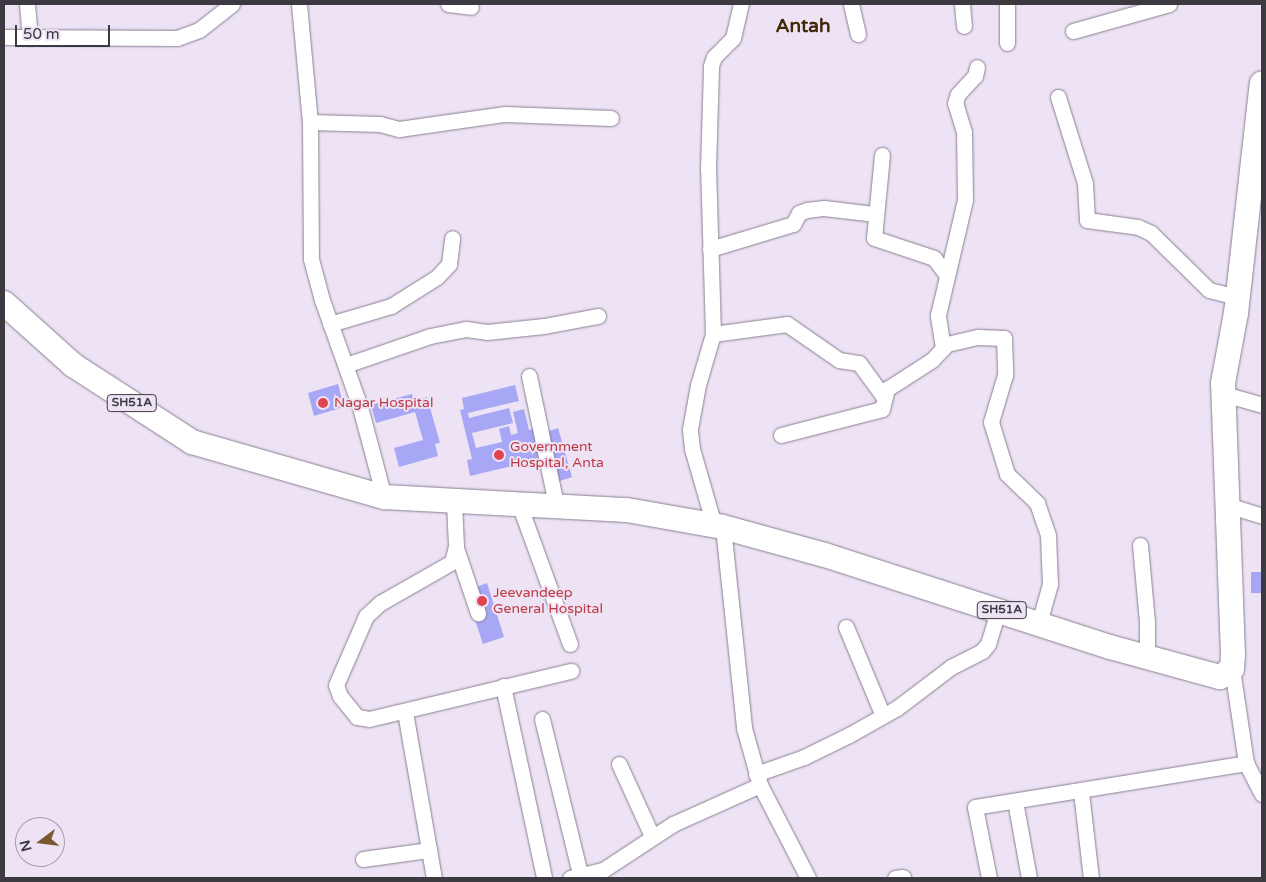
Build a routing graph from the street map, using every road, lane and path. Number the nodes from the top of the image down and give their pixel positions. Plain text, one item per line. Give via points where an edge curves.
1 (27, 4) edge
2 (299, 4) edge
3 (449, 4) edge
4 (741, 4) edge
5 (851, 4) edge
6 (962, 4) edge
7 (1007, 4) edge
8 (1170, 4) edge
9 (228, 7) edge
10 (471, 7) dead end
11 (964, 26) dead end
12 (1073, 31) dead end
13 (858, 34) dead end
14 (4, 38) edge
15 (30, 38) junction
16 (1008, 43) dead end
17 (977, 67) dead end
18 (1262, 94) edge
19 (1058, 97) dead end
20 (611, 118) dead end
21 (310, 122) junction
22 (882, 155) dead end
23 (874, 214) junction
24 (452, 238) dead end
25 (710, 249) junction
26 (946, 274) junction
27 (1238, 297) junction
28 (4, 303) edge
29 (598, 316) dead end
30 (330, 324) junction
31 (713, 334) junction
32 (944, 348) junction
33 (346, 365) junction
34 (529, 376) dead end
35 (1224, 394) junction
36 (883, 396) junction
37 (1262, 405) edge
38 (781, 435) dead end
39 (384, 497) junction
40 (454, 502) junction
41 (519, 504) junction
42 (556, 504) junction
43 (1227, 505) junction
44 (1262, 516) edge
45 (719, 526) junction
46 (1140, 545) dead end
47 (456, 546) junction
48 (999, 609) junction
49 (478, 613) dead end
50 (1040, 623) junction
51 (846, 627) dead end
52 (570, 644) dead end
53 (1147, 657) junction
54 (571, 670) dead end
55 (1232, 670) junction
56 (503, 686) junction
57 (404, 712) junction
58 (883, 716) junction
59 (542, 720) dead end
60 (1246, 763) junction
61 (619, 764) dead end
62 (758, 779) junction
63 (1081, 792) junction
64 (1262, 794) edge
65 (1014, 801) junction
66 (652, 836) junction
67 (429, 850) junction
68 (363, 859) dead end
69 (606, 874) edge
70 (434, 878) edge
71 (544, 878) edge
72 (577, 878) edge
73 (808, 878) edge
74 (989, 878) edge
75 (1029, 878) edge
76 (1090, 878) edge

1 - 15 street
2 - 21 street
3 - 10 street
4 - 25 street via 733,38 714,57 711,66
5 - 13 street
6 - 11 street
7 - 16 street
8 - 12 street
9 - 15 street via 185,37 153,40
14 - 15 street
17 - 26 street via 975,76 958,94 955,103 964,132 965,200
18 - 27 main road
19 - 27 street via 1085,183 1087,220 1138,227 1151,233 1209,290
20 - 21 street via 505,114 399,129 380,124
21 - 30 street via 311,259
22 - 23 street
23 - 25 street via 824,208 807,210 800,213 793,224
23 - 26 street via 874,238 934,258
24 - 30 street via 449,264 437,278 391,306
25 - 31 street
26 - 32 street via 938,319
27 - 35 main road
28 - 39 main road, SH51A via 73,365 192,442
29 - 33 street via 544,326 486,332 466,329 430,336
30 - 33 street
31 - 36 street via 787,324 839,360 859,363
31 - 45 street via 698,385 690,429 692,449
32 - 36 street via 932,360 886,389
32 - 50 street via 969,338 1005,339 1005,375 991,422 1007,474 1037,503 1048,536 1050,584
33 - 39 street
34 - 42 street
35 - 37 street
35 - 43 main road
36 - 38 street via 882,408
39 - 40 main road, SH51A
40 - 41 main road, SH51A
40 - 47 street
41 - 42 main road, SH51A
41 - 52 street
42 - 45 main road, SH51A via 648,513
43 - 44 street
43 - 55 main road
45 - 48 main road, SH51A
45 - 62 street via 744,728
46 - 53 street
47 - 49 street
47 - 57 street via 448,567 380,603 368,613 336,685 340,696 360,719
48 - 50 main road, SH51A
48 - 58 street via 986,649 943,673
50 - 53 main road, SH51A
51 - 58 street
53 - 55 main road, SH51A via 1218,677
54 - 56 street
55 - 60 street
56 - 57 street
56 - 71 street
57 - 67 street
58 - 62 street
59 - 72 street
60 - 63 street
60 - 64 street
61 - 66 street
62 - 66 street
62 - 73 street
63 - 65 street
63 - 76 street
65 - 74 street via 975,808
65 - 75 street
66 - 69 street
67 - 68 street
67 - 70 street
69 - 72 street

